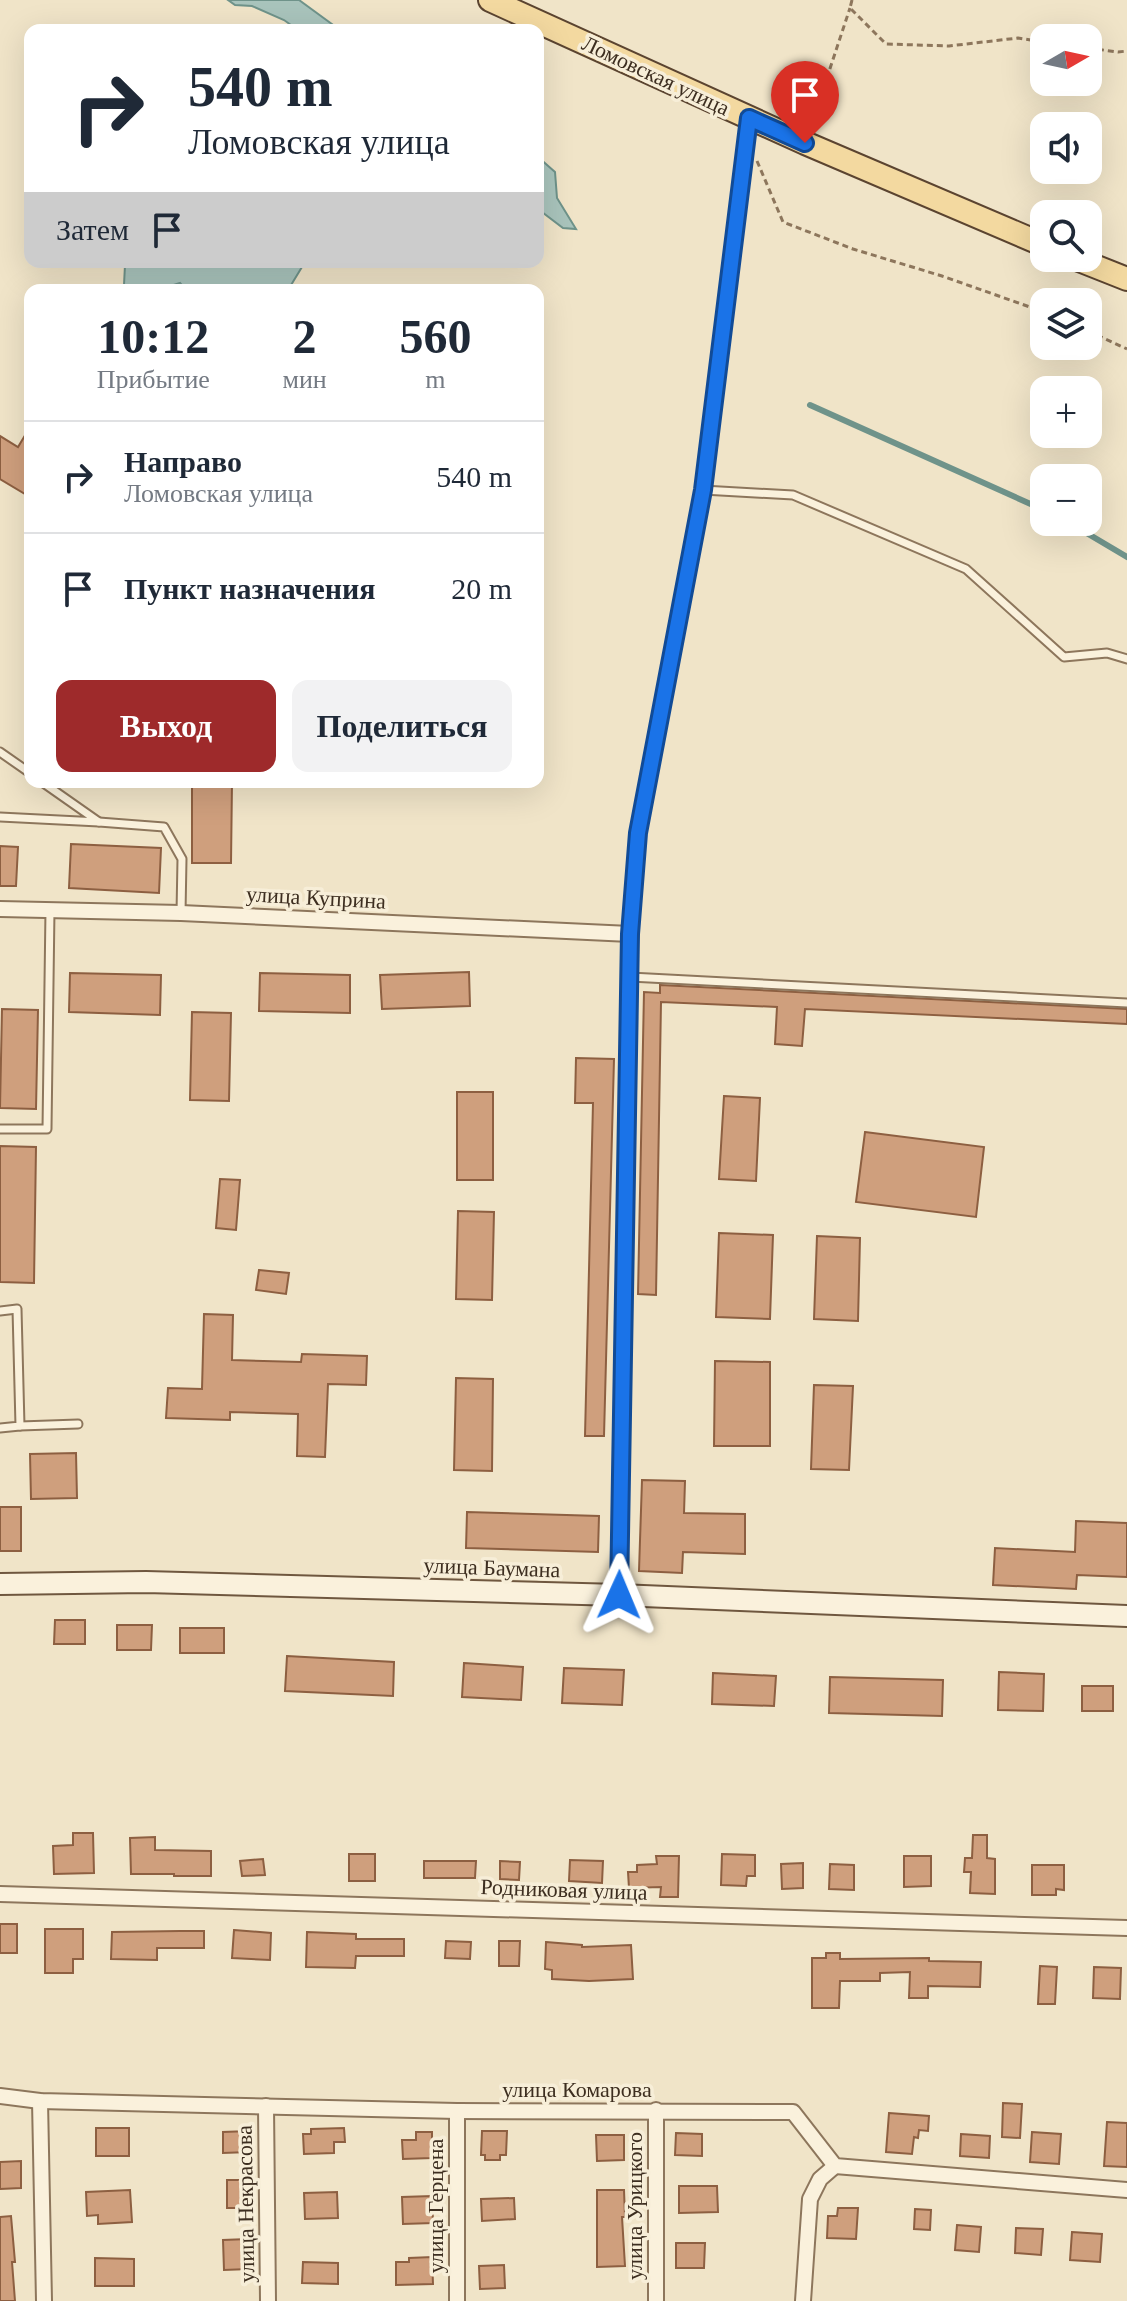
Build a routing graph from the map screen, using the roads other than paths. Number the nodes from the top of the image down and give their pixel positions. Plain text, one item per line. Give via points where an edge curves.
1 (490, 0) edge
2 (539, 24) edge
3 (544, 27) edge
4 (748, 127) junction
5 (1030, 239) edge
6 (1102, 269) edge
7 (1127, 279) edge
8 (703, 490) junction
9 (1127, 659) edge
10 (0, 752) edge
11 (24, 769) edge
12 (51, 788) edge
13 (0, 817) edge
14 (99, 822) junction
15 (0, 909) edge
16 (50, 910) junction
17 (181, 913) junction
18 (630, 934) junction
19 (630, 977) junction
20 (1127, 1003) edge
21 (0, 1129) edge
22 (0, 1311) edge
23 (78, 1424) dead end
24 (20, 1426) junction
25 (0, 1428) edge
26 (0, 1584) edge
27 (619, 1595) junction
28 (1127, 1616) edge
29 (0, 1894) edge
30 (1127, 1928) edge
31 (0, 2096) edge
32 (40, 2101) junction
33 (266, 2106) junction
34 (656, 2110) junction
35 (457, 2111) junction
36 (835, 2166) junction
37 (1127, 2190) edge
38 (44, 2301) edge
39 (268, 2301) edge
40 (457, 2301) edge
41 (656, 2301) edge
42 (803, 2301) edge

1 - 2 main road, Ломовская улица
3 - 4 main road, Ломовская улица
4 - 5 main road, Ломовская улица via 805,143
4 - 8 lane
6 - 7 main road
8 - 9 lane via 793,495 966,569 1064,657 1107,653
8 - 18 lane via 638,833
10 - 11 lane
12 - 14 lane
13 - 14 lane
14 - 17 lane via 164,827 182,859
15 - 16 street, улица Куприна
16 - 17 street, улица Куприна
16 - 21 lane via 47,1129
17 - 18 street, улица Куприна
18 - 19 lane
19 - 20 lane
19 - 27 lane
22 - 24 lane via 17,1309
23 - 24 lane
24 - 25 lane
26 - 27 street, улица Баумана via 146,1582
27 - 28 street, улица Баумана
29 - 30 street, Родниковая улица
31 - 32 street, улица Комарова
32 - 33 street, улица Комарова
32 - 38 street
33 - 35 street, улица Комарова
33 - 39 street, улица Некрасова
34 - 35 street, улица Комарова
34 - 36 street, улица Комарова via 793,2112
34 - 41 street, улица Урицкого
35 - 40 street, улица Герцена
36 - 37 street
36 - 42 street via 820,2179 810,2199

